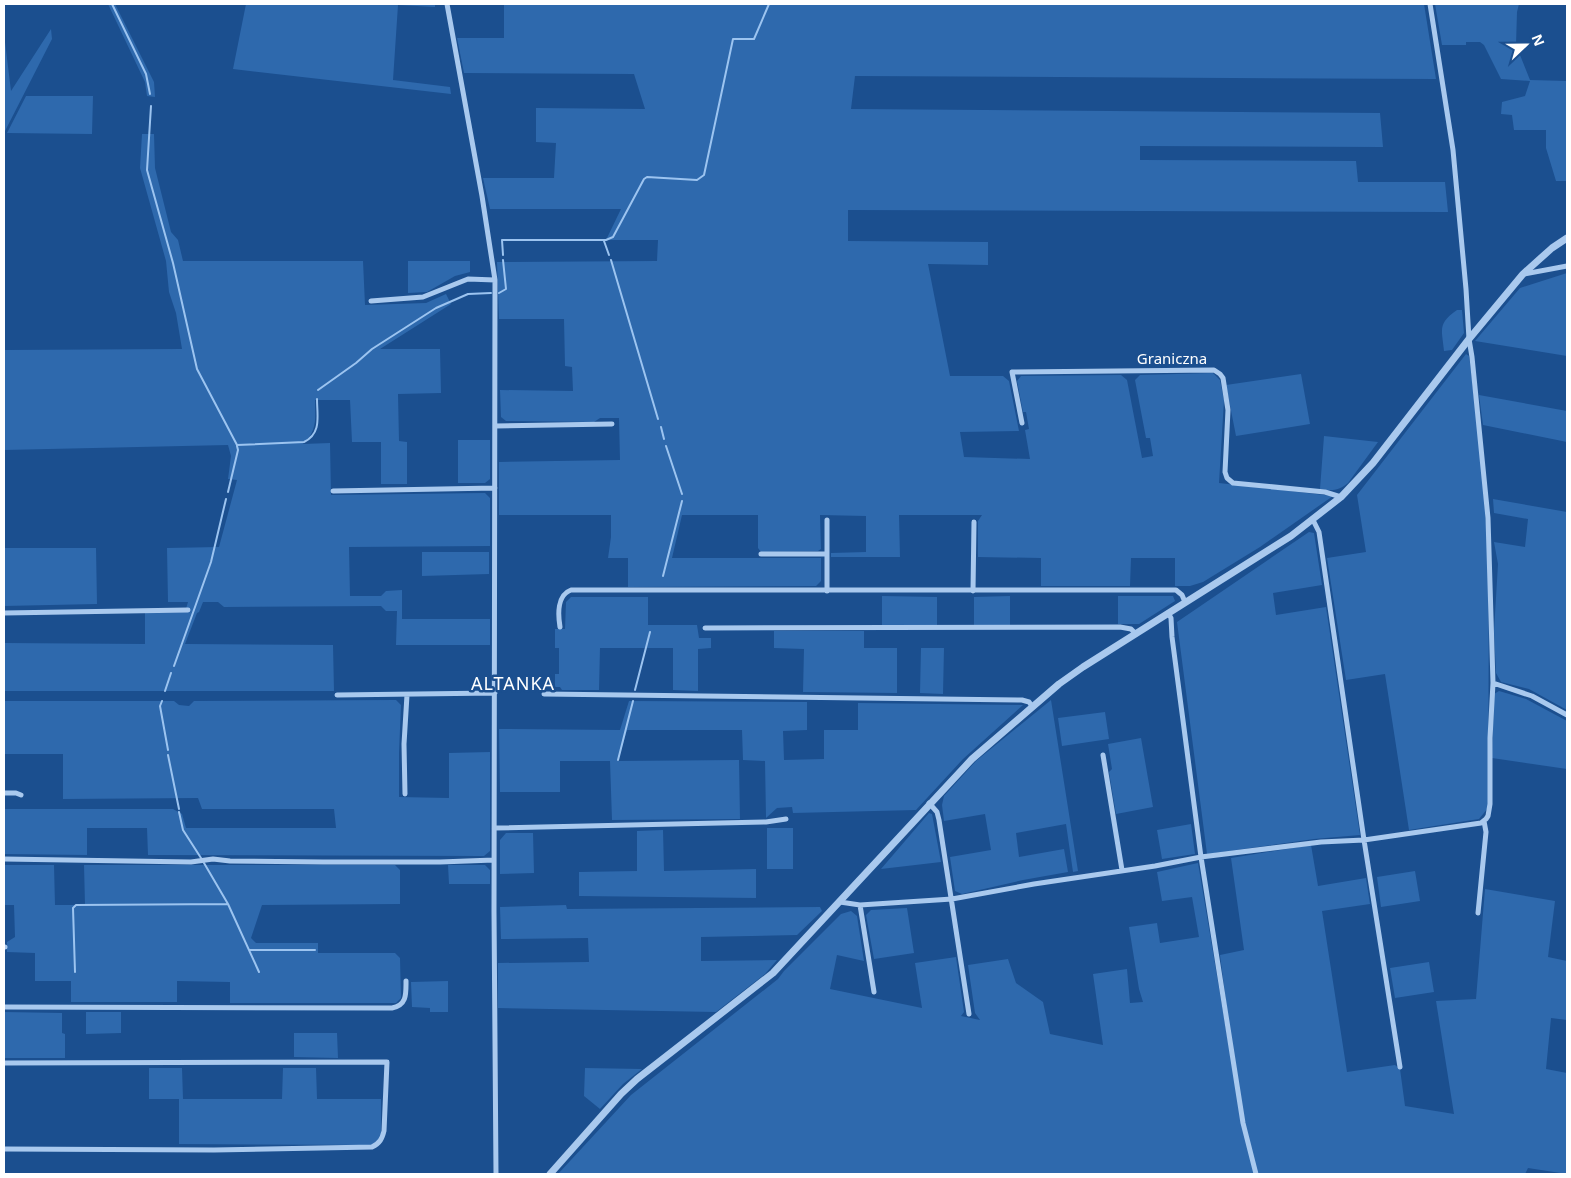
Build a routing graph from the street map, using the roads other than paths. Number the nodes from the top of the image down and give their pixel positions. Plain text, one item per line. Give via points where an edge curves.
1 (447, 4) edge
2 (1430, 4) edge
3 (1567, 238) edge
4 (1567, 266) edge
5 (1523, 274) junction
6 (495, 280) junction
7 (371, 300) dead end
8 (1469, 339) junction
9 (1022, 422) dead end
10 (612, 424) dead end
11 (495, 426) junction
12 (495, 488) junction
13 (333, 491) dead end
14 (1341, 496) junction
15 (827, 520) dead end
16 (1313, 520) junction
17 (974, 522) dead end
18 (762, 554) dead end
19 (827, 554) junction
20 (827, 591) junction
21 (974, 591) junction
22 (1185, 602) junction
23 (188, 610) dead end
24 (4, 613) edge
25 (1168, 613) junction
26 (560, 627) dead end
27 (705, 628) dead end
28 (1136, 634) junction
29 (1493, 683) junction
30 (495, 693) junction
31 (544, 694) dead end
32 (337, 695) dead end
33 (407, 695) junction
34 (1032, 706) junction
35 (1567, 715) edge
36 (1103, 755) dead end
37 (4, 793) edge
38 (404, 794) dead end
39 (21, 795) dead end
40 (929, 803) junction
41 (786, 819) dead end
42 (1484, 821) junction
43 (494, 828) junction
44 (1364, 840) junction
45 (1201, 857) junction
46 (4, 859) edge
47 (494, 860) junction
48 (1122, 870) junction
49 (952, 900) junction
50 (840, 902) junction
51 (860, 905) junction
52 (1478, 913) dead end
53 (406, 981) dead end
54 (874, 992) dead end
55 (4, 1007) edge
56 (969, 1014) dead end
57 (4, 1063) edge
58 (1400, 1067) dead end
59 (4, 1149) edge
60 (496, 1174) edge
61 (550, 1174) edge
62 (1256, 1174) edge

1 - 6 street
2 - 8 street via 1452,150
3 - 5 street
4 - 5 street
5 - 8 street
6 - 7 street via 468,278 423,297
6 - 11 street
8 - 14 street via 1373,462
8 - 29 street via 1488,518
9 - 14 street, Graniczna via 1012,372 1214,370 1223,378 1228,410 1225,472 1230,481
10 - 11 street
11 - 12 street
12 - 13 street
12 - 30 street
14 - 16 street
15 - 19 street
16 - 22 street
16 - 44 street via 1320,541
17 - 21 street
18 - 19 street
19 - 20 street
20 - 21 street
20 - 26 street via 571,590 562,598
21 - 22 street via 1176,590
22 - 25 street
23 - 24 street
25 - 28 street
25 - 45 street
27 - 28 street via 1120,627 1131,629
28 - 34 street via 1059,684
29 - 35 street via 1532,696
29 - 42 street via 1490,804
30 - 33 street
30 - 43 street
31 - 34 street via 1022,700
32 - 33 street
33 - 38 street
34 - 40 street via 972,759
36 - 48 street
37 - 39 street
40 - 49 street via 935,808 939,820
40 - 50 street
41 - 43 street
42 - 44 street
42 - 52 street via 1486,832
43 - 47 street
44 - 45 street
44 - 58 street
45 - 48 street
45 - 62 street via 1243,1122
46 - 47 street via 190,862 213,859 323,862
47 - 60 street
48 - 49 street
49 - 51 street
49 - 56 street
50 - 51 street
50 - 61 street via 768,977 621,1094
51 - 54 street
53 - 55 street via 405,999 400,1006 392,1008
57 - 59 street via 386,1062 384,1131 382,1140 372,1147

